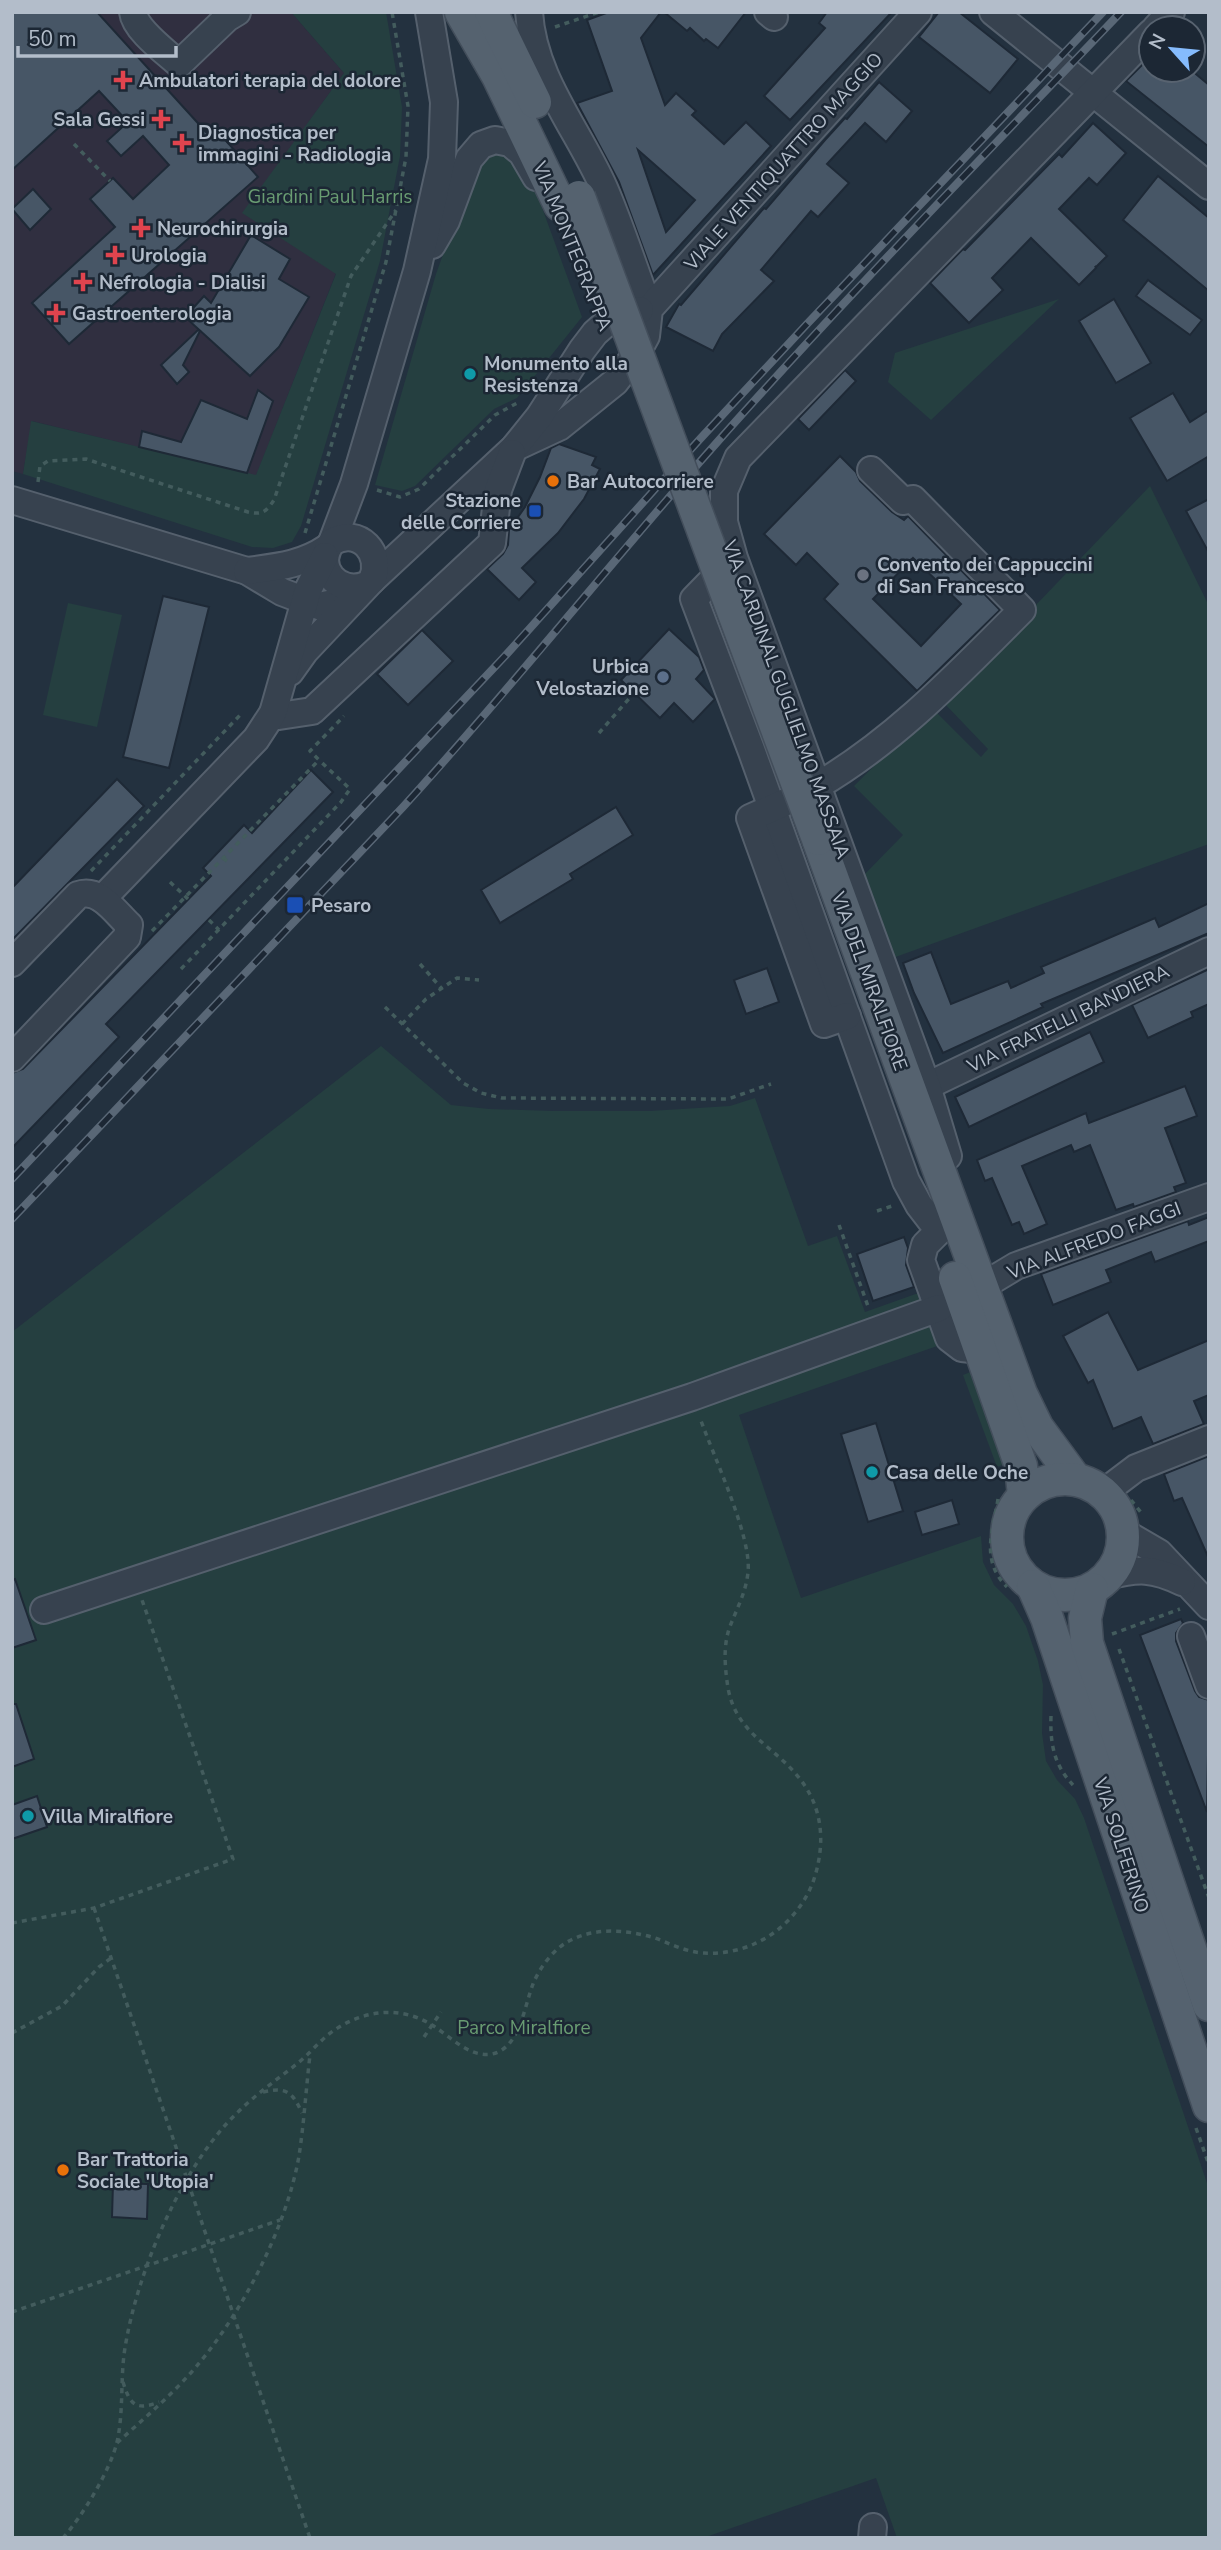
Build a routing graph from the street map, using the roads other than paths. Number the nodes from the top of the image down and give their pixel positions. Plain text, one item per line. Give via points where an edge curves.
1 (133, 12) edge
2 (237, 12) edge
3 (429, 12) edge
4 (461, 12) edge
5 (491, 12) edge
6 (520, 12) edge
7 (918, 12) edge
8 (993, 12) edge
9 (537, 22) edge
10 (1137, 47) edge
11 (529, 68) junction
12 (1093, 93) junction
13 (1209, 186) edge
14 (569, 201) junction
15 (417, 271) junction
16 (649, 309) junction
17 (514, 448) junction
18 (871, 470) dead end
19 (674, 481) joint
20 (363, 486) junction
21 (12, 500) edge
22 (12, 515) edge
23 (68, 516) junction
24 (414, 539) junction
25 (367, 544) junction
26 (328, 548) junction
27 (734, 558) junction
28 (247, 571) junction
29 (365, 585) junction
30 (304, 602) junction
31 (282, 684) junction
32 (273, 713) junction
33 (757, 767) junction
34 (814, 777) junction
35 (772, 809) junction
36 (102, 899) junction
37 (1209, 951) edge
38 (12, 963) edge
39 (12, 1058) edge
40 (928, 1086) junction
41 (1209, 1197) edge
42 (948, 1228) junction
43 (981, 1287) junction
44 (939, 1308) junction
45 (980, 1350) junction
46 (1209, 1439) edge
47 (1089, 1487) junction
48 (1011, 1495) junction
49 (1123, 1532) junction
50 (1100, 1583) junction
51 (1021, 1588) junction
52 (1195, 1600) edge
53 (44, 1610) dead end
54 (1191, 1636) dead end
55 (1209, 1685) edge
56 (1209, 2005) edge
57 (1209, 2106) edge

1 - 2 street via 148,36 179,64
3 - 15 street via 444,102 442,148
4 - 14 main road, VIA MONTEGRAPPA
5 - 11 main road, VIA MONTEGRAPPA
6 - 11 street via 516,33
7 - 16 street, VIALE VENTIQUATTRO MAGGIO
8 - 12 street
9 - 11 street via 530,33
10 - 12 street, VIA CARDINAL GUGLIELMO MASSAIA
11 - 14 main road, VIA MONTEGRAPPA
11 - 16 street via 604,188
12 - 13 street
12 - 27 street, VIA CARDINAL GUGLIELMO MASSAIA via 738,458 724,491 724,522
14 - 15 street via 541,185 522,153 510,143 495,140 481,145 469,159 446,221
14 - 19 main road, VIA MONTEGRAPPA, bridge
15 - 20 street
16 - 17 street via 612,318 595,333
16 - 17 street via 646,336 615,382 559,427
17 - 24 street
17 - 32 street via 498,491 492,543 312,711
18 - 34 street via 903,501 913,499 1022,610 933,700 844,770
19 - 42 main road, VIA DEL MIRALFIORE, bridge
20 - 25 street
20 - 26 street
21 - 23 street
22 - 23 street via 48,521
23 - 28 street
24 - 25 street
24 - 29 street
25 - 26 street via 345,537
25 - 29 street via 377,561 376,572
26 - 28 street via 292,565
26 - 29 street via 325,563 332,578 348,588
26 - 30 street
27 - 33 street, VIA DEL MIRALFIORE via 694,599
27 - 34 street, VIA CARDINAL GUGLIELMO MASSAIA
28 - 30 street
29 - 30 street via 328,606
29 - 31 street via 304,652
30 - 31 street
31 - 32 street
32 - 36 street via 256,739
33 - 34 street via 783,754 796,758
33 - 35 street, VIA DEL MIRALFIORE
34 - 35 street
34 - 40 street, VIA CARDINAL GUGLIELMO MASSAIA
35 - 42 street, VIA DEL MIRALFIORE via 836,1020 906,1181 919,1205
36 - 38 street via 87,891 78,895
36 - 39 street via 137,931
37 - 40 street, VIA FRATELLI BANDIERA
40 - 42 street, VIA CARDINAL GUGLIELMO MASSAIA via 950,1160
41 - 43 street, VIA ALFREDO FAGGI via 1016,1266
42 - 43 main road, VIA DEL MIRALFIORE
42 - 44 street via 925,1245 921,1260
42 - 45 main road, VIA DEL MIRALFIORE
43 - 47 main road, VIA DEL MIRALFIORE via 1031,1416 1053,1452
44 - 45 street via 948,1338 962,1348
44 - 53 street via 692,1397
45 - 48 main road, VIA DEL MIRALFIORE via 1021,1466
46 - 47 street
47 - 48 main road via 1057,1479
47 - 49 main road via 1113,1504
48 - 51 main road via 1007,1543
49 - 50 main road via 1117,1563
49 - 52 street via 1159,1553
50 - 51 main road via 1077,1594 1062,1595
50 - 52 street via 1135,1569 1154,1571
50 - 56 main road, VIA SOLFERINO via 1085,1618 1087,1643
51 - 57 main road, VIA SOLFERINO via 1051,1630
54 - 55 street

